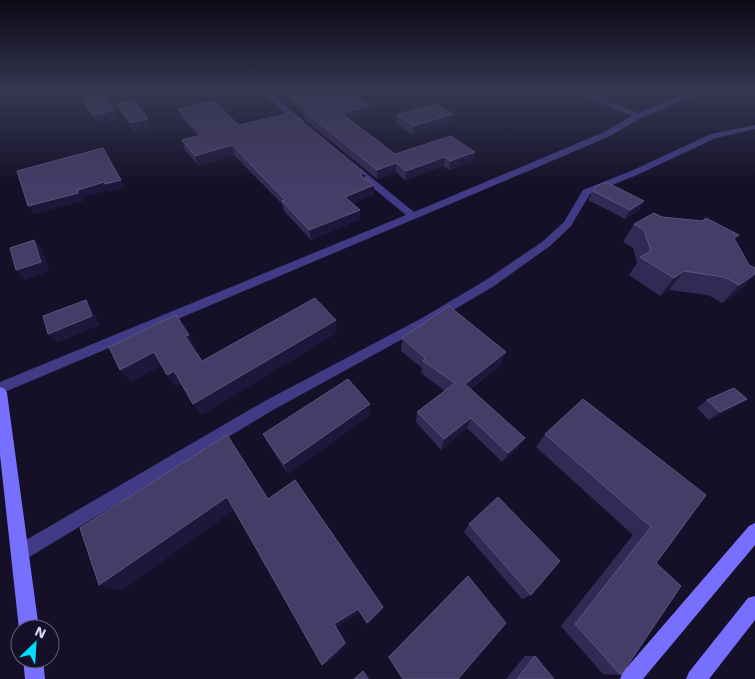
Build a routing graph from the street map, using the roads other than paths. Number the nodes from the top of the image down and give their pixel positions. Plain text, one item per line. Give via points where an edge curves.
1 (300, 122) edge
2 (628, 122) edge
3 (305, 126) edge
4 (755, 127) edge
5 (348, 162) edge
6 (413, 216) junction
7 (0, 388) edge
8 (0, 393) edge
9 (755, 532) edge
10 (20, 553) junction
11 (755, 605) edge
12 (28, 619) edge
13 (630, 679) edge
14 (696, 679) edge

1 - 3 street
2 - 6 street via 607,134
4 - 10 street via 714,136 586,192 568,224 546,244 490,283 268,406
5 - 6 street
6 - 7 street
8 - 10 main road
9 - 13 main road
10 - 12 main road
11 - 14 main road

